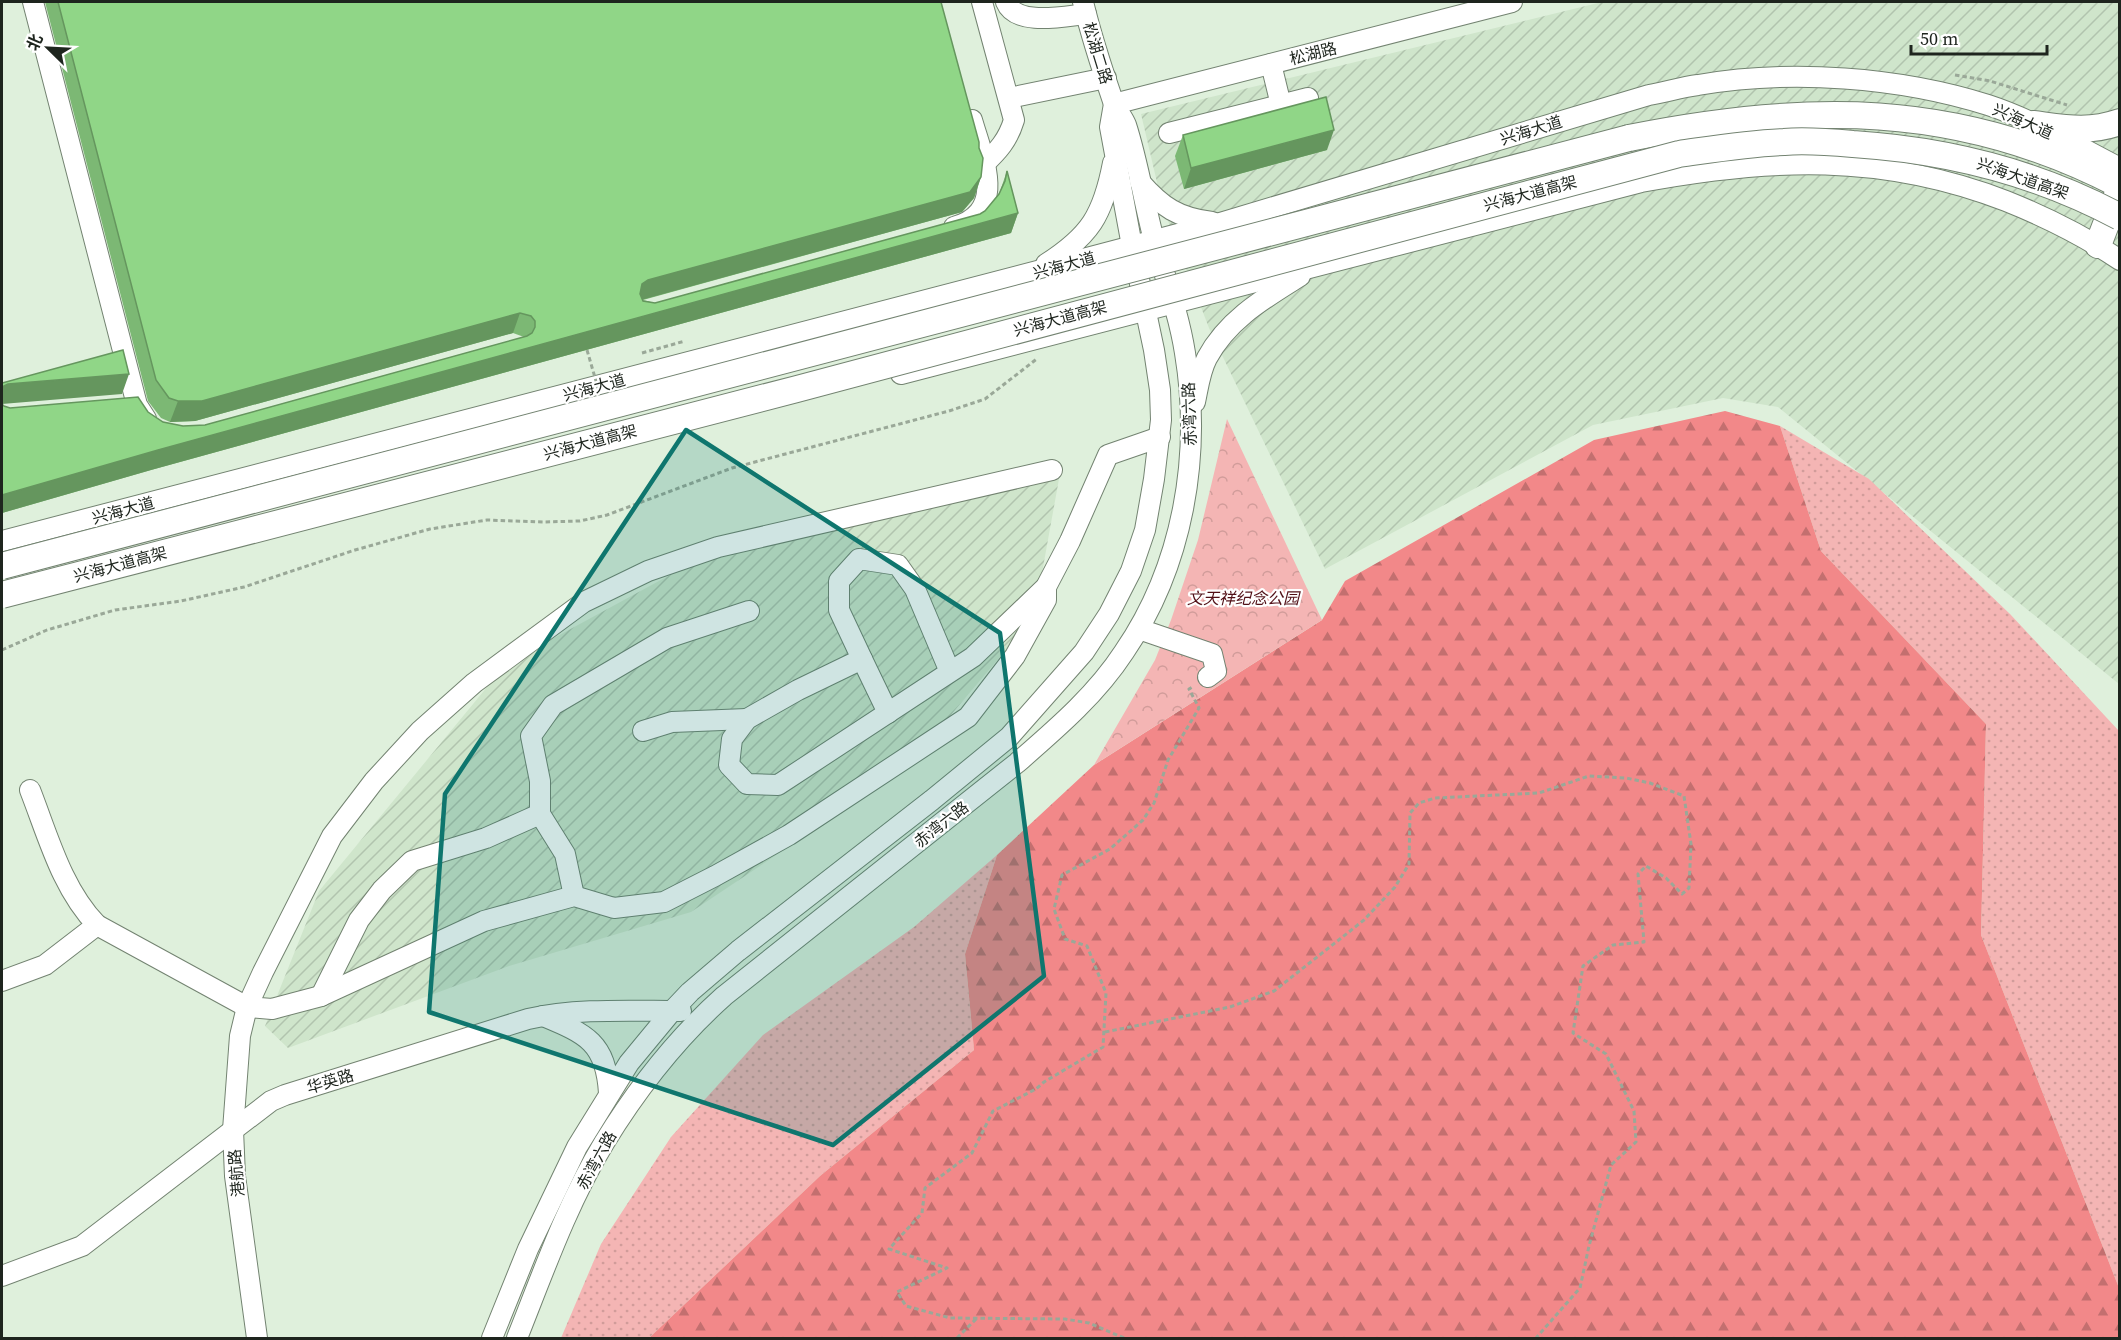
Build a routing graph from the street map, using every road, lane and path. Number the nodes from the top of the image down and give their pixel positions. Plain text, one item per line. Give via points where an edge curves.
1 (33, 2) edge
2 (982, 2) edge
3 (1006, 2) edge
4 (1512, 2) edge
5 (1084, 8) edge
6 (1270, 64) junction
7 (1106, 78) junction
8 (1009, 98) junction
9 (1308, 98) dead end
10 (967, 100) edge
11 (1114, 104) junction
12 (1281, 105) junction
13 (2120, 122) edge
14 (2032, 124) junction
15 (1169, 133) dead end
16 (1115, 151) junction
17 (983, 165) edge
18 (2120, 168) edge
19 (1140, 181) junction
20 (2120, 184) edge
21 (2120, 190) edge
22 (2120, 217) edge
23 (1220, 223) junction
24 (935, 232) edge
25 (1155, 240) junction
26 (2098, 245) junction
27 (1132, 246) junction
28 (2120, 260) edge
29 (1318, 265) junction
30 (1031, 274) junction
31 (1174, 303) junction
32 (1145, 311) junction
33 (585, 341) edge
34 (587, 350) edge
35 (1048, 356) dead end
36 (137, 405) junction
37 (115, 407) edge
38 (1191, 420) junction
39 (159, 431) edge
40 (1160, 437) junction
41 (1052, 470) dead end
42 (2, 541) edge
43 (2, 567) edge
44 (1046, 587) junction
45 (2, 595) edge
46 (2, 608) edge
47 (748, 611) dead end
48 (1139, 629) junction
49 (2, 650) edge
50 (862, 659) junction
51 (950, 672) junction
52 (1208, 677) joint
53 (888, 713) junction
54 (747, 719) junction
55 (643, 731) dead end
56 (30, 790) dead end
57 (540, 814) junction
58 (574, 896) junction
59 (97, 925) junction
60 (2, 981) edge
61 (321, 996) junction
62 (247, 1007) junction
63 (672, 1011) junction
64 (707, 1011) junction
65 (543, 1016) junction
66 (1105, 1032) junction
67 (609, 1093) junction
68 (233, 1130) junction
69 (2, 1276) edge
70 (977, 1318) junction
71 (256, 1338) edge
72 (492, 1338) edge
73 (517, 1338) edge
74 (957, 1338) edge
75 (1124, 1338) edge
76 (1536, 1338) edge

1 - 36 street
2 - 8 street
3 - 5 street via 1020,15 1036,19
4 - 6 street, 松湖路
5 - 7 street, 松湖二路
6 - 11 street, 松湖路
6 - 12 street
7 - 8 street
7 - 11 street, 松湖二路
8 - 17 street via 1014,120 1009,136
9 - 12 street
10 - 24 street via 988,177 988,193 982,210 969,223
11 - 16 street via 1110,127
11 - 19 street via 1125,124
12 - 15 street
13 - 14 main road via 2085,130
14 - 18 street, 兴海大道
14 - 23 street, 兴海大道 via 1990,106 1904,85 1798,78 1698,85 1649,95
16 - 27 street
16 - 30 street via 1108,188 1091,226 1077,242
19 - 23 street via 1178,215
19 - 25 street
20 - 43 main road, 兴海大道高架, bridge via 2019,142 1930,121 1825,114 1677,128
21 - 26 main road
22 - 26 main road
22 - 45 main road, 兴海大道高架, bridge via 2055,187 1971,159 1883,146 1785,141 1679,154
23 - 25 street, 兴海大道
25 - 27 street, 兴海大道
25 - 31 street, 赤湾六路
26 - 28 street
26 - 29 street via 2030,211 1933,177 1841,164 1793,165 1730,168 1641,182
27 - 30 street, 兴海大道
27 - 32 street, 赤湾六路
29 - 31 street
29 - 38 street via 1259,302 1220,339 1207,359
30 - 42 street, 兴海大道
31 - 32 street
31 - 38 street, 赤湾六路 via 1186,354
32 - 40 street, 赤湾六路 via 1160,390
32 - 46 street
33 - 34 path
35 - 49 path via 1038,358 985,399 732,468 607,515 580,521 488,520 430,529 244,586 181,601 115,610 47,630
36 - 37 street
36 - 39 street
38 - 48 street, 赤湾六路 via 1190,466 1181,521 1165,574
40 - 44 street via 1108,455
40 - 63 street, 赤湾六路 via 1145,530 1131,571 1084,652 1009,737 738,951
41 - 62 street, 港航路 via 718,547 648,571 584,602 474,683 374,781 332,836
44 - 51 street via 973,657
44 - 58 street via 1046,600 1015,656 968,717 789,835 664,902 614,908
47 - 57 street via 667,638 553,705 531,736 540,781
48 - 52 street via 1212,654 1216,671
48 - 64 street, 赤湾六路 via 1102,681 1017,763
50 - 51 street via 839,610 839,581 859,559 897,565 915,589
50 - 53 street
50 - 54 street
51 - 53 street
52 - 66 path via 1190,689 1199,708 1168,760 1154,803 1143,820 1110,849 1062,875 1054,909 1065,939 1087,946 1106,993
53 - 54 street via 778,786 747,784 729,765 732,739
54 - 55 street via 672,722
56 - 59 street via 69,888
57 - 58 street via 565,854
57 - 61 street via 412,861 359,920
58 - 61 street via 484,921
59 - 60 street via 45,965
59 - 62 street
61 - 62 street via 272,1009
62 - 68 street, 港航路 via 240,1036
63 - 64 street, 华英路
63 - 65 street, 华英路 via 586,1011
63 - 67 street, 赤湾六路
64 - 73 street, 赤湾六路 via 665,1056 603,1144 565,1221
65 - 67 street via 577,1031 597,1049 605,1062
65 - 68 street, 华英路 via 285,1095
66 - 70 path via 1103,1047 993,1111 972,1153 925,1188 922,1213 889,1249 946,1268 897,1292 906,1306 950,1318
66 - 76 path via 1230,1007 1274,991 1364,920 1395,887 1409,864 1410,813 1419,803 1435,798 1539,794 1589,776 1650,783 1684,796 1691,844 1689,888 1682,894 1646,866 1638,874 1644,942 1613,945 1583,966 1573,1033 1606,1054 1634,1111 1636,1142 1611,1165 1580,1288
67 - 72 street, 赤湾六路 via 560,1181
68 - 69 street, 华英路 via 82,1246
68 - 71 street, 港航路 via 235,1176
70 - 74 path
70 - 75 path via 1065,1319 1089,1323

